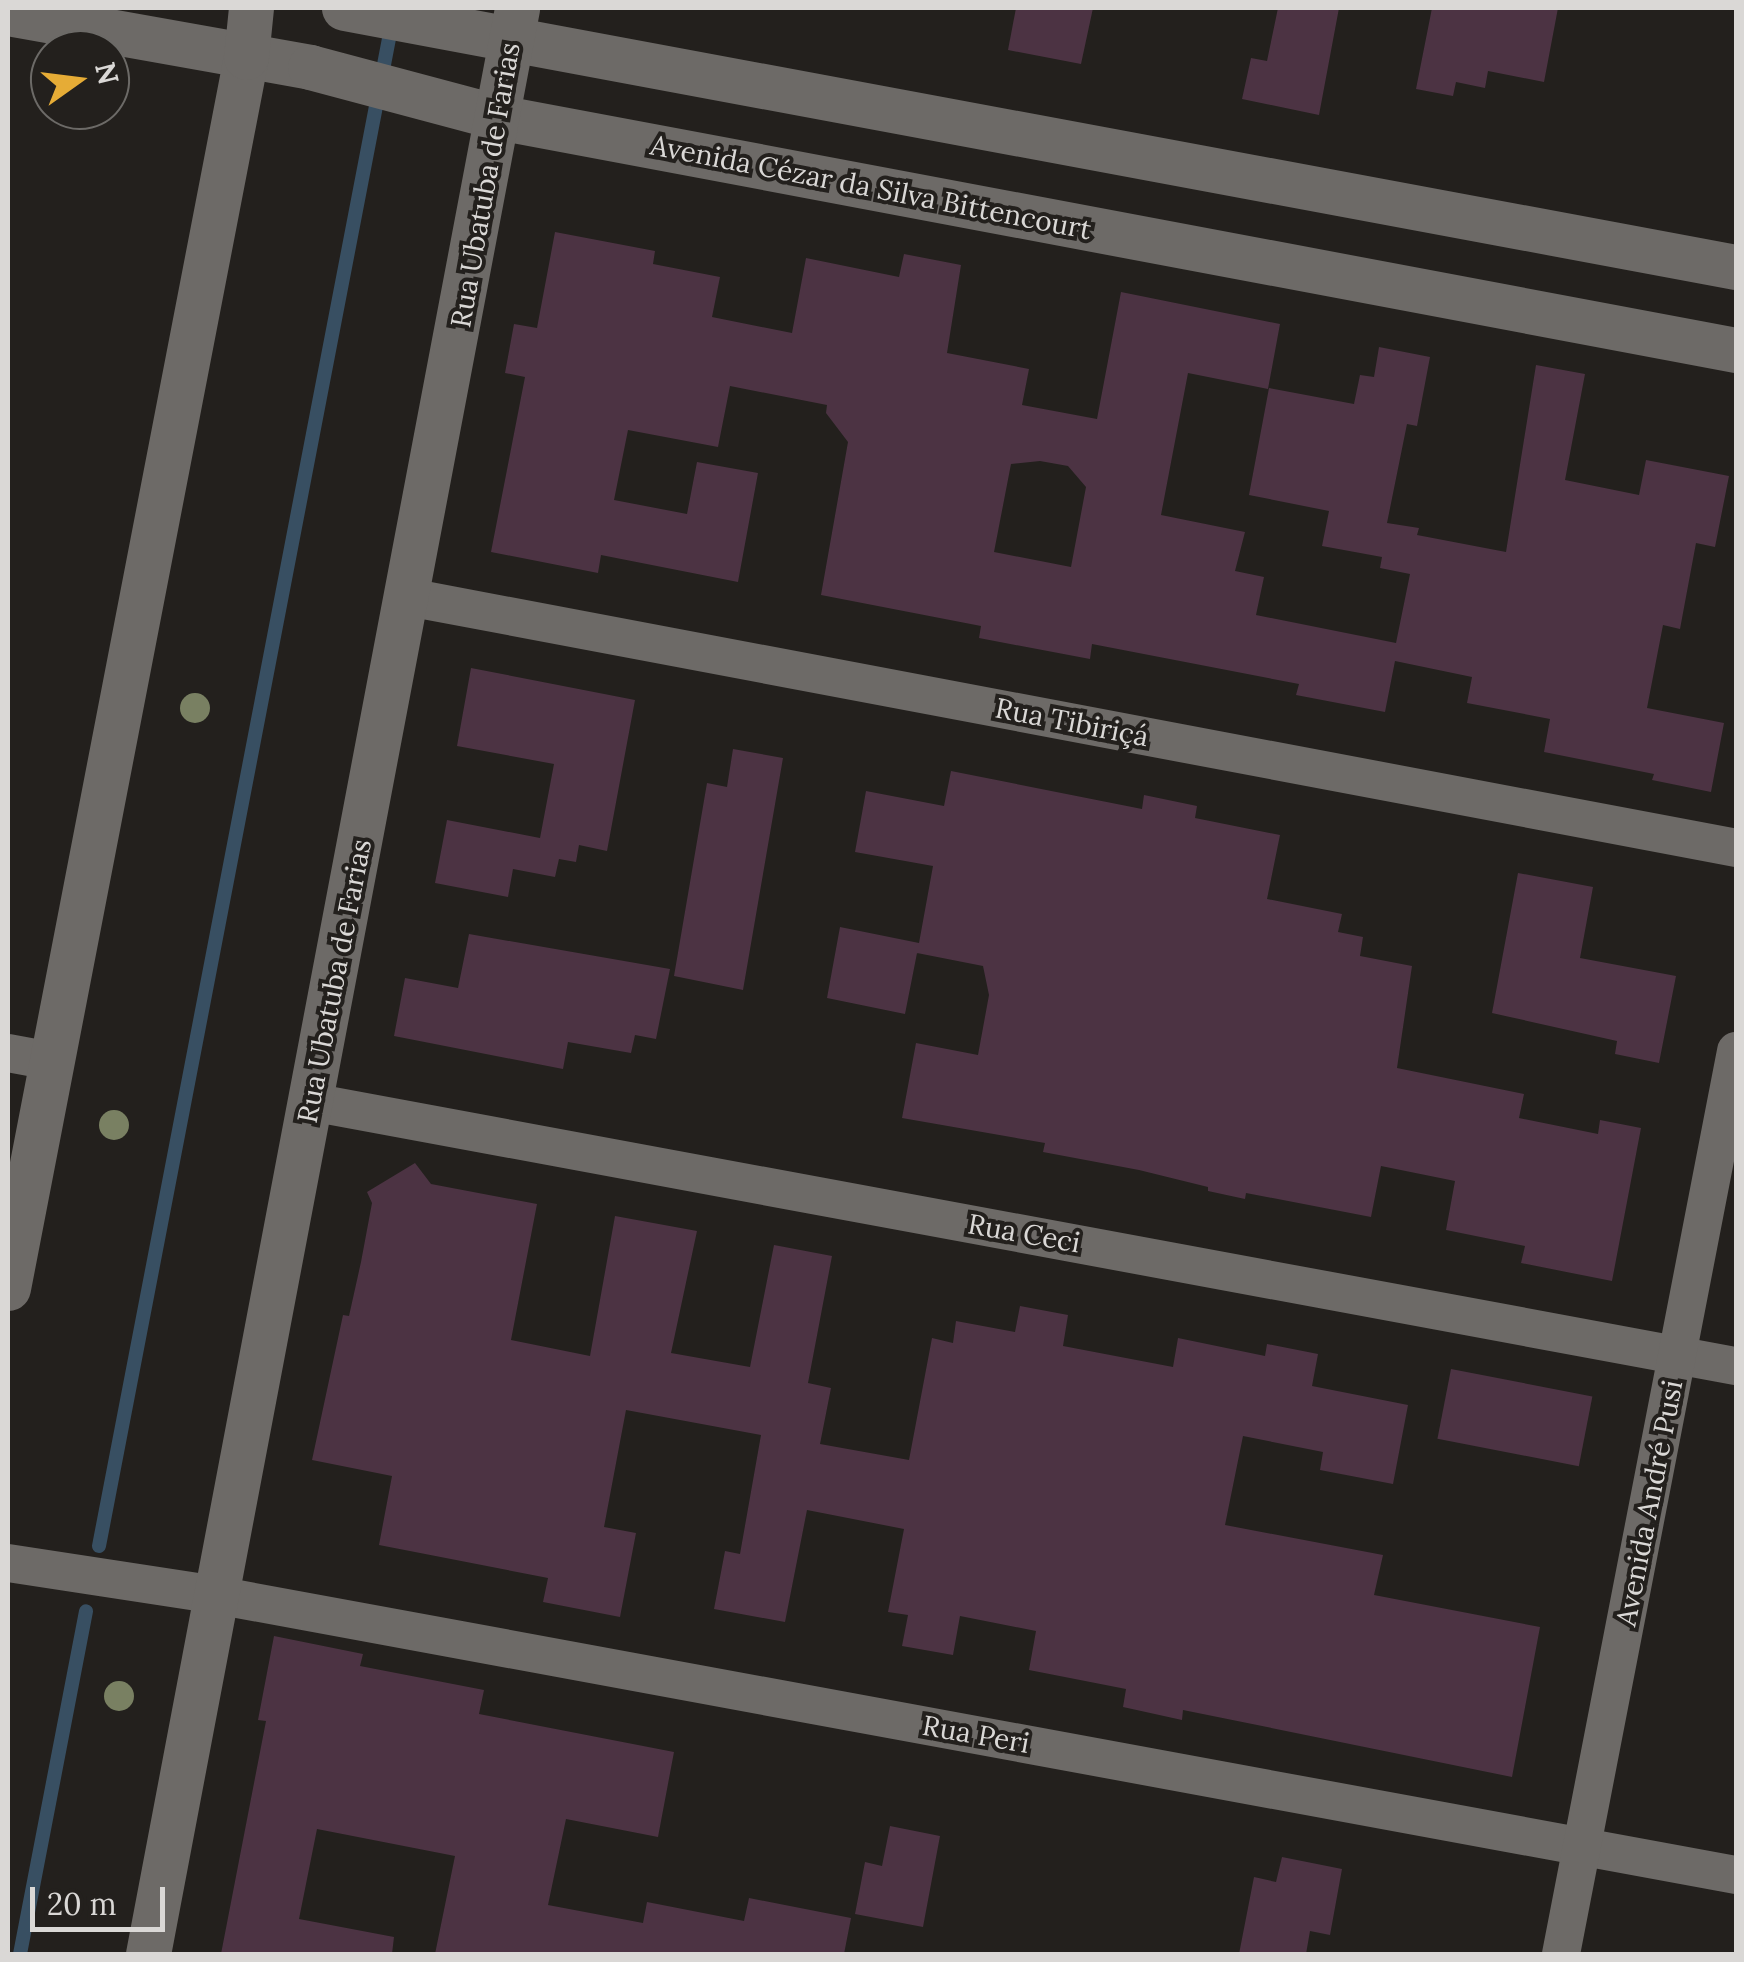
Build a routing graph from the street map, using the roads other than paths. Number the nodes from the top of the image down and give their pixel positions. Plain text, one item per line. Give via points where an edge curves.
1 (251, 8) edge
2 (344, 8) edge
3 (8, 13) edge
4 (514, 22) edge
5 (246, 57) junction
6 (498, 117) junction
7 (1736, 267) edge
8 (1736, 350) edge
9 (408, 596) junction
10 (1736, 848) edge
11 (1736, 1051) edge
12 (8, 1052) edge
13 (51, 1061) junction
14 (311, 1102) junction
15 (8, 1288) edge
16 (1678, 1354) junction
17 (1736, 1366) edge
18 (8, 1563) edge
19 (216, 1594) junction
20 (1582, 1846) junction
21 (1736, 1875) edge
22 (148, 1954) edge
23 (1561, 1954) edge

1 - 5 street
2 - 4 street via 467,28
3 - 5 street, Avenida Cézar da Silva Bittencourt
4 - 6 street, Rua Ubatuba de Farias
4 - 7 street
5 - 6 street, Avenida Cézar da Silva Bittencourt via 310,67
5 - 13 street
6 - 8 street, Avenida Cézar da Silva Bittencourt
6 - 9 street, Rua Ubatuba de Farias
9 - 10 street, Rua Tibiriçá
9 - 14 street, Rua Ubatuba de Farias
11 - 16 street, Avenida André Pusi
12 - 13 street
13 - 15 street
14 - 16 street, Rua Ceci
14 - 19 street, Rua Ubatuba de Farias
16 - 17 street, Rua Ceci
16 - 20 street, Avenida André Pusi
18 - 19 street, Rua Peri
19 - 20 street, Rua Peri
19 - 22 street, Rua Ubatuba de Farias
20 - 21 street, Rua Peri
20 - 23 street, Avenida André Pusi

